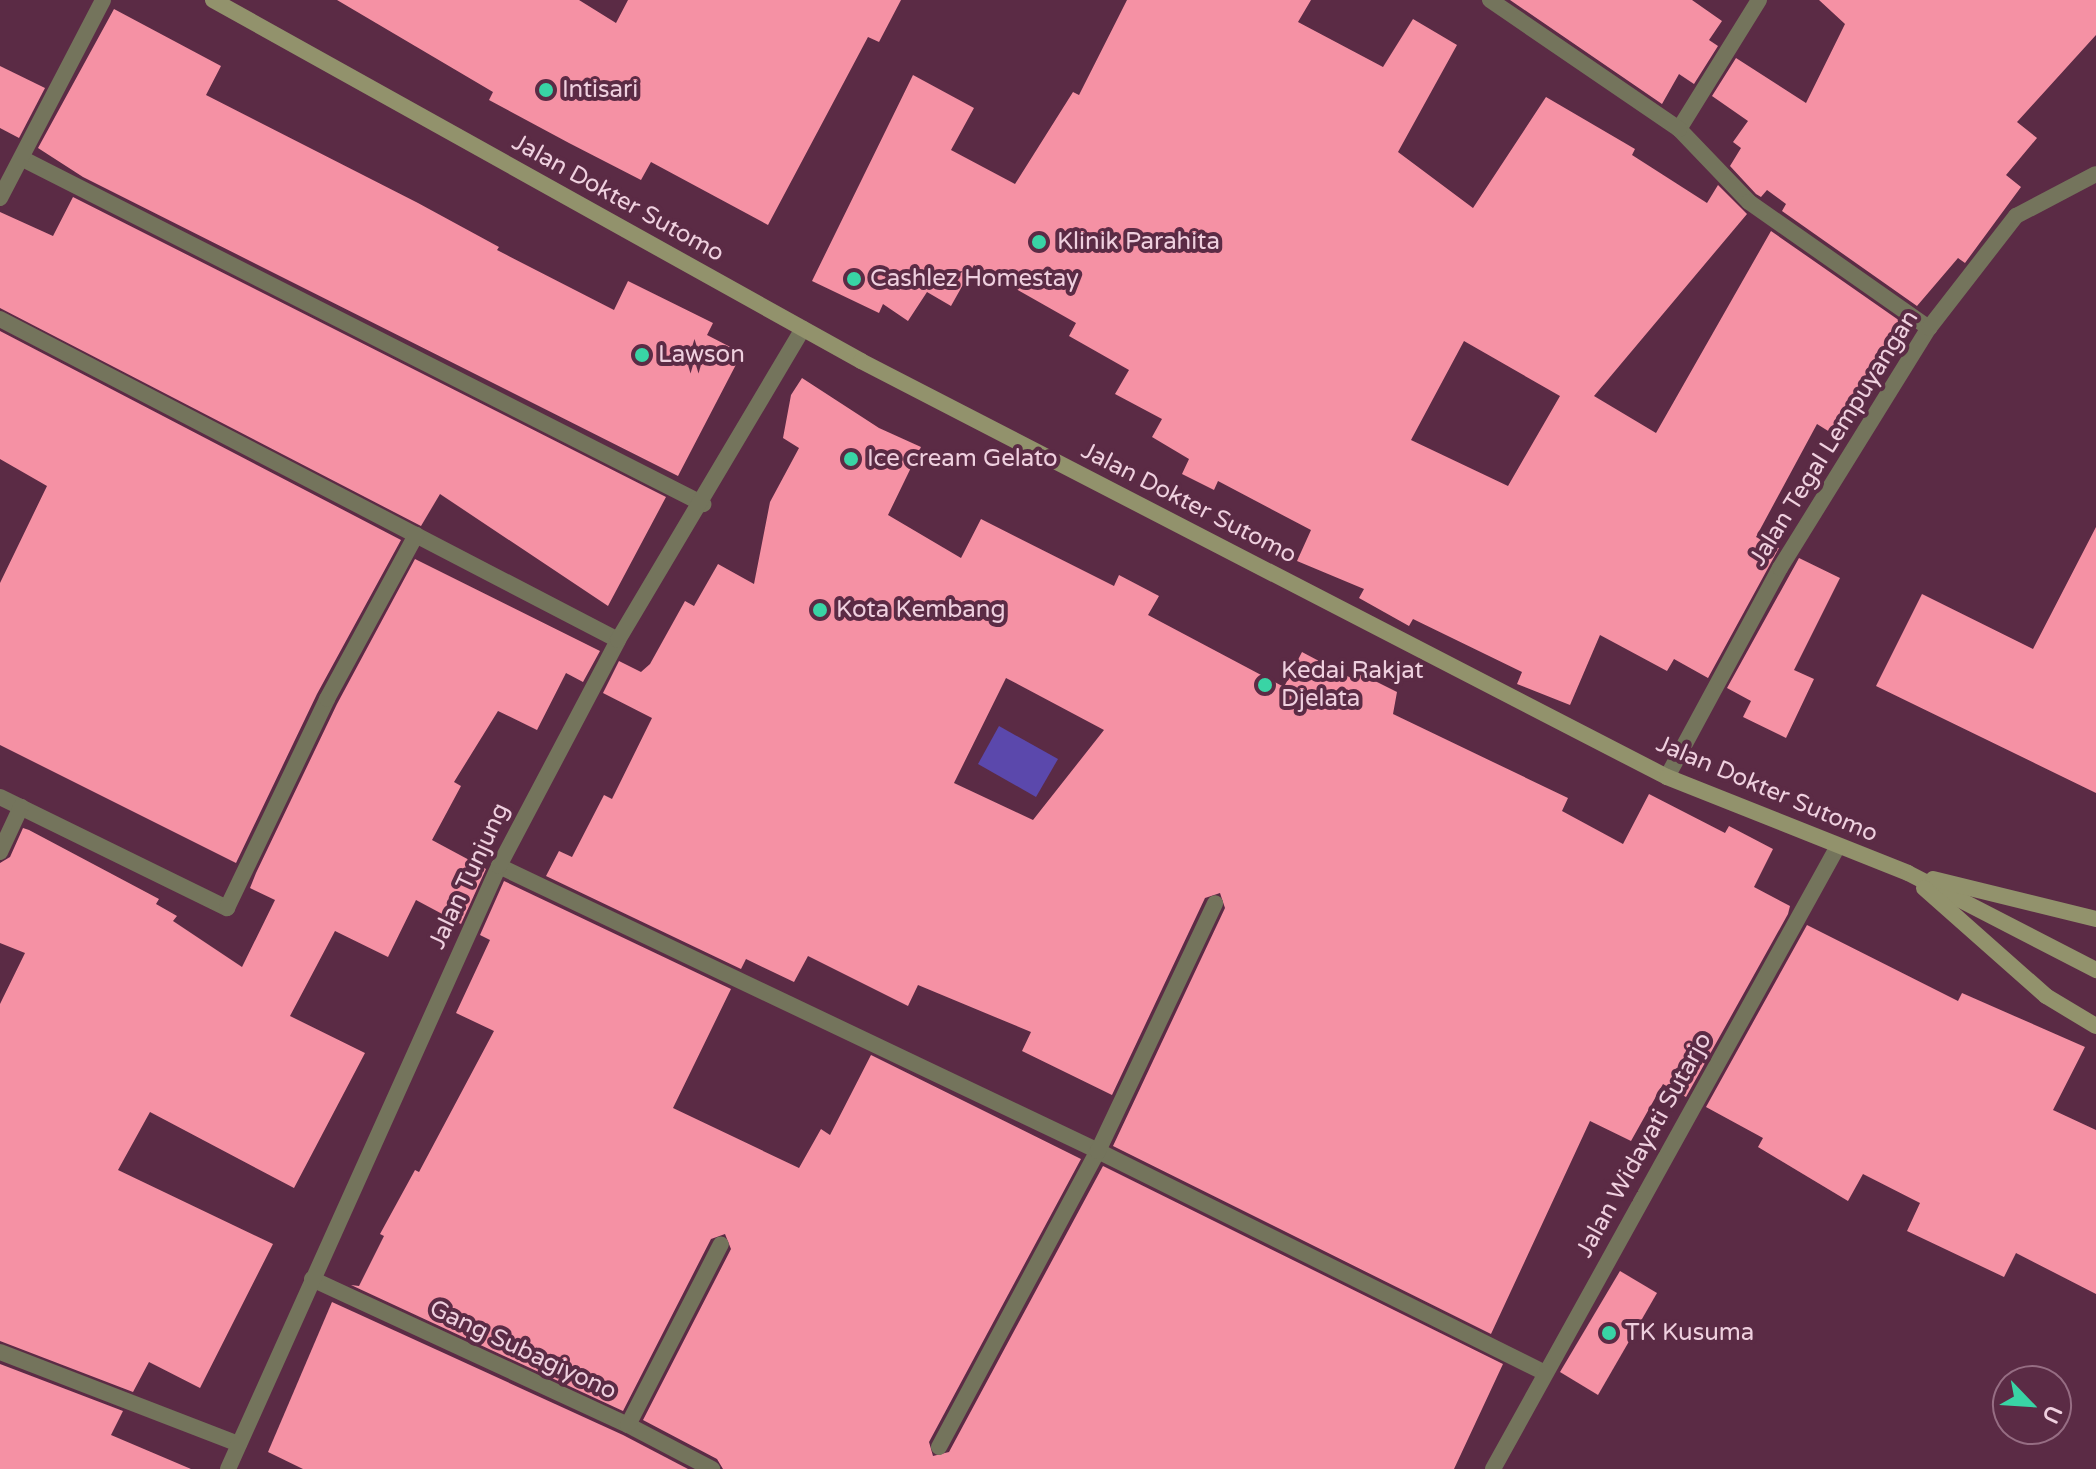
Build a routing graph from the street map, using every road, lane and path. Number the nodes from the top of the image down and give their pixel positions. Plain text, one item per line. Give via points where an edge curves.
1 (103, 0) edge
2 (213, 0) edge
3 (1490, 0) edge
4 (1759, 0) edge
5 (1679, 129) junction
6 (23, 159) junction
7 (2096, 174) edge
8 (0, 198) edge
9 (0, 319) edge
10 (1929, 328) junction
11 (803, 329) junction
12 (703, 504) junction
13 (416, 535) junction
14 (618, 640) junction
15 (1667, 777) junction
16 (0, 797) edge
17 (21, 807) junction
18 (1838, 846) junction
19 (0, 852) edge
20 (499, 866) junction
21 (1908, 873) junction
22 (1215, 903) dead end
23 (2096, 919) edge
24 (2096, 970) edge
25 (2096, 1026) edge
26 (1098, 1151) junction
27 (721, 1244) dead end
28 (312, 1279) junction
29 (0, 1352) edge
30 (1545, 1373) junction
31 (628, 1425) junction
32 (239, 1444) junction
33 (939, 1447) dead end
34 (228, 1469) edge
35 (712, 1469) edge
36 (1493, 1469) edge

1 - 6 street
2 - 11 main road, Jalan Dokter Sutomo
3 - 5 street
4 - 5 street
5 - 10 street via 1749,202
6 - 8 street
6 - 12 street
7 - 10 street, Jalan Tegal Lempuyangan via 2016,216
9 - 13 street
10 - 15 street, Jalan Tegal Lempuyangan via 1780,568
11 - 12 street, Jalan Tunjung
11 - 15 main road, Jalan Dokter Sutomo
12 - 14 street, Jalan Tunjung
13 - 14 street
13 - 17 street via 327,699 227,908
14 - 20 street, Jalan Tunjung
15 - 18 main road, Jalan Dokter Sutomo
16 - 17 street
17 - 19 street
18 - 21 main road, Jalan Dokter Sutomo
18 - 30 street, Jalan Widayati Sutarjo
20 - 26 street
20 - 28 street, Jalan Tunjung
21 - 23 main road, Jalan Dokter Sutomo
21 - 24 main road, Jalan Dokter Sutomo
21 - 25 main road, Jalan Dokter Sutomo via 2046,996
22 - 26 street
26 - 30 street
26 - 33 street
27 - 31 street
28 - 31 street, Gang Subagiyono
28 - 32 street, Jalan Tunjung
29 - 32 street
30 - 36 street, Jalan Widayati Sutarjo
31 - 35 street, Gang Subagiyono
32 - 34 street, Jalan Tunjung

